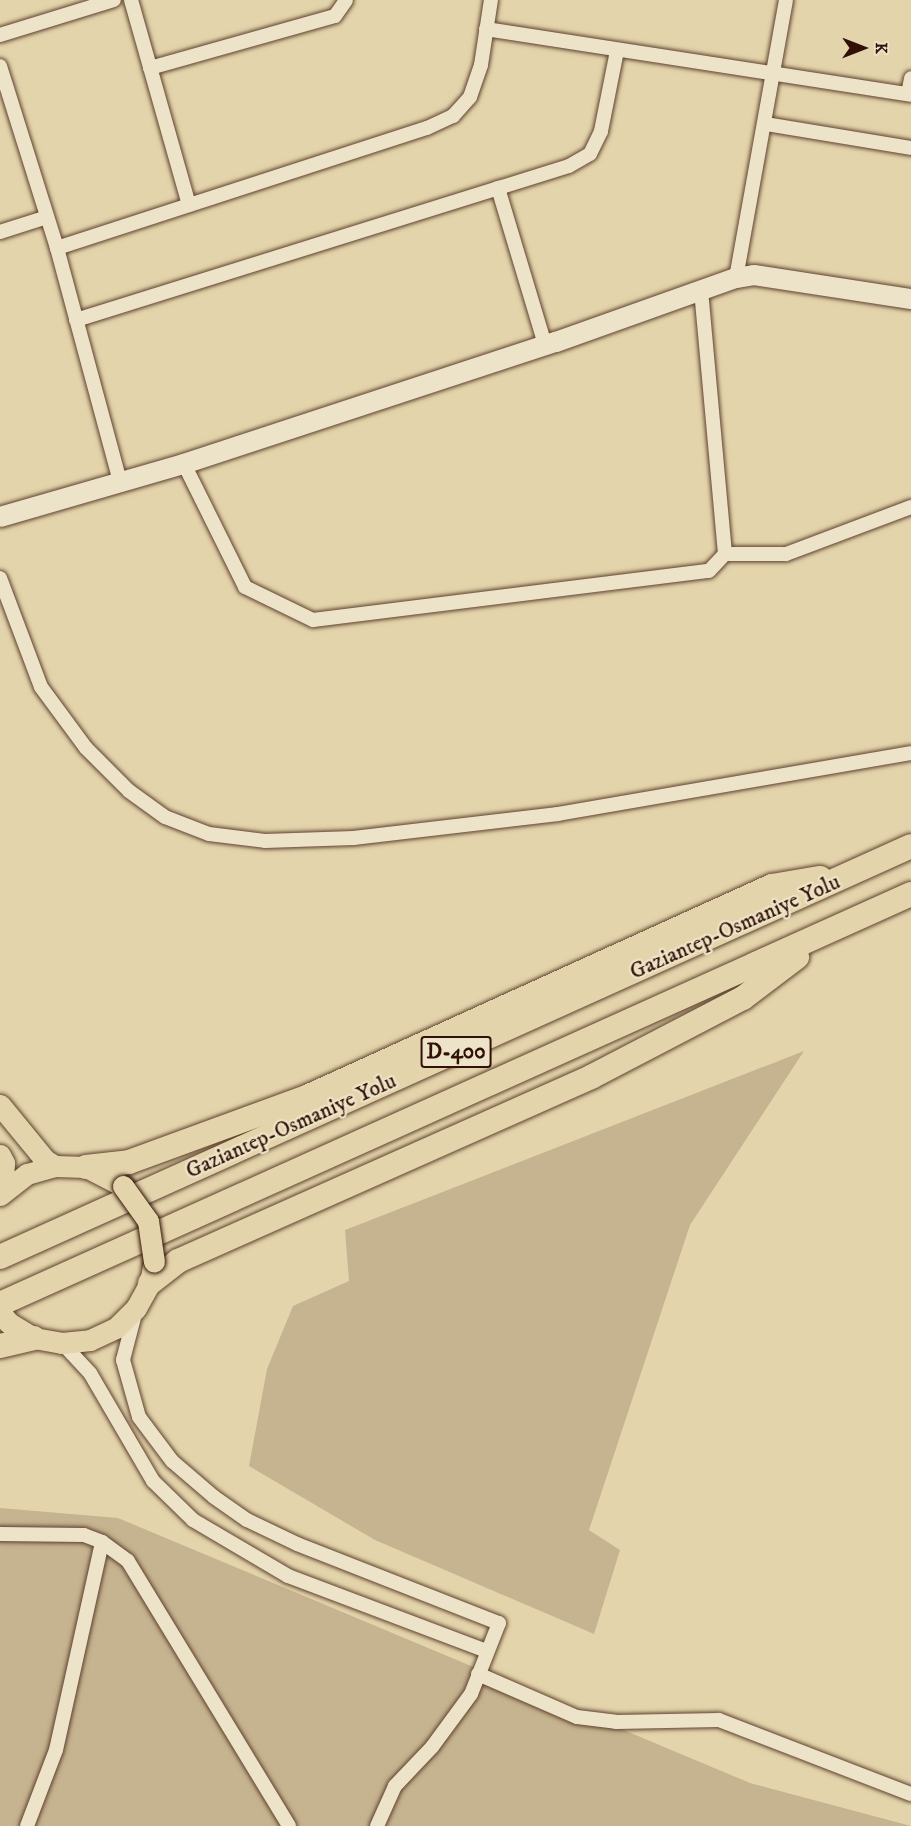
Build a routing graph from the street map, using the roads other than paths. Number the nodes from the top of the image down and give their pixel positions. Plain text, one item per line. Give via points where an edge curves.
1 (114, 0) edge
2 (131, 0) edge
3 (346, 0) edge
4 (491, 0) edge
5 (786, 0) edge
6 (486, 29) junction
7 (0, 35) edge
8 (617, 51) junction
9 (0, 66) edge
10 (150, 68) junction
11 (774, 76) junction
12 (911, 78) edge
13 (910, 94) edge
14 (5, 97) edge
15 (766, 124) junction
16 (911, 147) edge
17 (498, 188) junction
18 (189, 205) junction
19 (47, 217) junction
20 (0, 232) edge
21 (57, 248) junction
22 (736, 278) junction
23 (701, 290) junction
24 (911, 299) edge
25 (76, 320) junction
26 (545, 345) junction
27 (184, 464) junction
28 (120, 482) junction
29 (911, 507) edge
30 (0, 517) edge
31 (725, 554) junction
32 (0, 578) edge
33 (911, 753) edge
34 (911, 846) edge
35 (852, 873) junction
36 (911, 894) edge
37 (830, 932) junction
38 (0, 1106) edge
39 (0, 1155) edge
40 (55, 1166) junction
41 (86, 1167) junction
42 (1, 1194) edge
43 (0, 1257) edge
44 (152, 1273) junction
45 (136, 1308) junction
46 (3, 1313) edge
47 (34, 1338) junction
48 (62, 1343) junction
49 (0, 1346) edge
50 (0, 1534) edge
51 (102, 1542) junction
52 (487, 1651) junction
53 (478, 1674) junction
54 (911, 1794) edge
55 (27, 1826) edge
56 (289, 1826) edge
57 (377, 1826) edge

1 - 7 street
2 - 10 street
3 - 10 street via 335,16
4 - 6 street
5 - 11 street
6 - 8 street
6 - 18 street via 470,97 453,116 427,128
8 - 11 street
8 - 17 street via 601,131 590,154 569,166
9 - 14 street
10 - 18 street
11 - 13 street
11 - 15 street
12 - 13 street
14 - 19 street
15 - 16 street
15 - 22 street
17 - 25 street
17 - 26 street
18 - 21 street
19 - 20 street
19 - 21 street
21 - 25 street
22 - 23 street
22 - 24 street via 754,275
23 - 26 street
23 - 31 street
25 - 28 street
26 - 27 street
27 - 28 street
27 - 31 street via 245,587 314,620 709,571
28 - 30 street
29 - 31 street via 786,554
32 - 33 street via 41,687 86,748 129,791 165,817 209,834 266,841 354,838 558,814
34 - 35 highway, Gaziantep-Osmaniye Yolu / D-400
35 - 41 highway via 772,886 309,1096 129,1162
35 - 43 highway, Gaziantep-Osmaniye Yolu / D-400
36 - 37 highway, Gaziantep-Osmaniye Yolu / D-400
37 - 44 highway via 743,998 642,1051
37 - 46 highway, Gaziantep-Osmaniye Yolu / D-400
38 - 40 main road via 45,1160
39 - 42 main road via 4,1163
40 - 41 main road
40 - 42 main road via 27,1174
41 - 44 main road, bridge via 123,1186 148,1221
44 - 45 main road
45 - 48 main road via 116,1328 90,1340
45 - 52 street via 123,1360 139,1417 172,1461 247,1520 297,1544 499,1623
46 - 47 main road
47 - 48 main road
47 - 49 highway
48 - 52 street via 90,1373 153,1482 194,1520 288,1576
50 - 51 street via 84,1535
51 - 55 street via 56,1750
51 - 56 street via 128,1561
52 - 53 street
53 - 54 street via 577,1717 616,1722 719,1720
53 - 57 street via 471,1694 449,1726 395,1786

